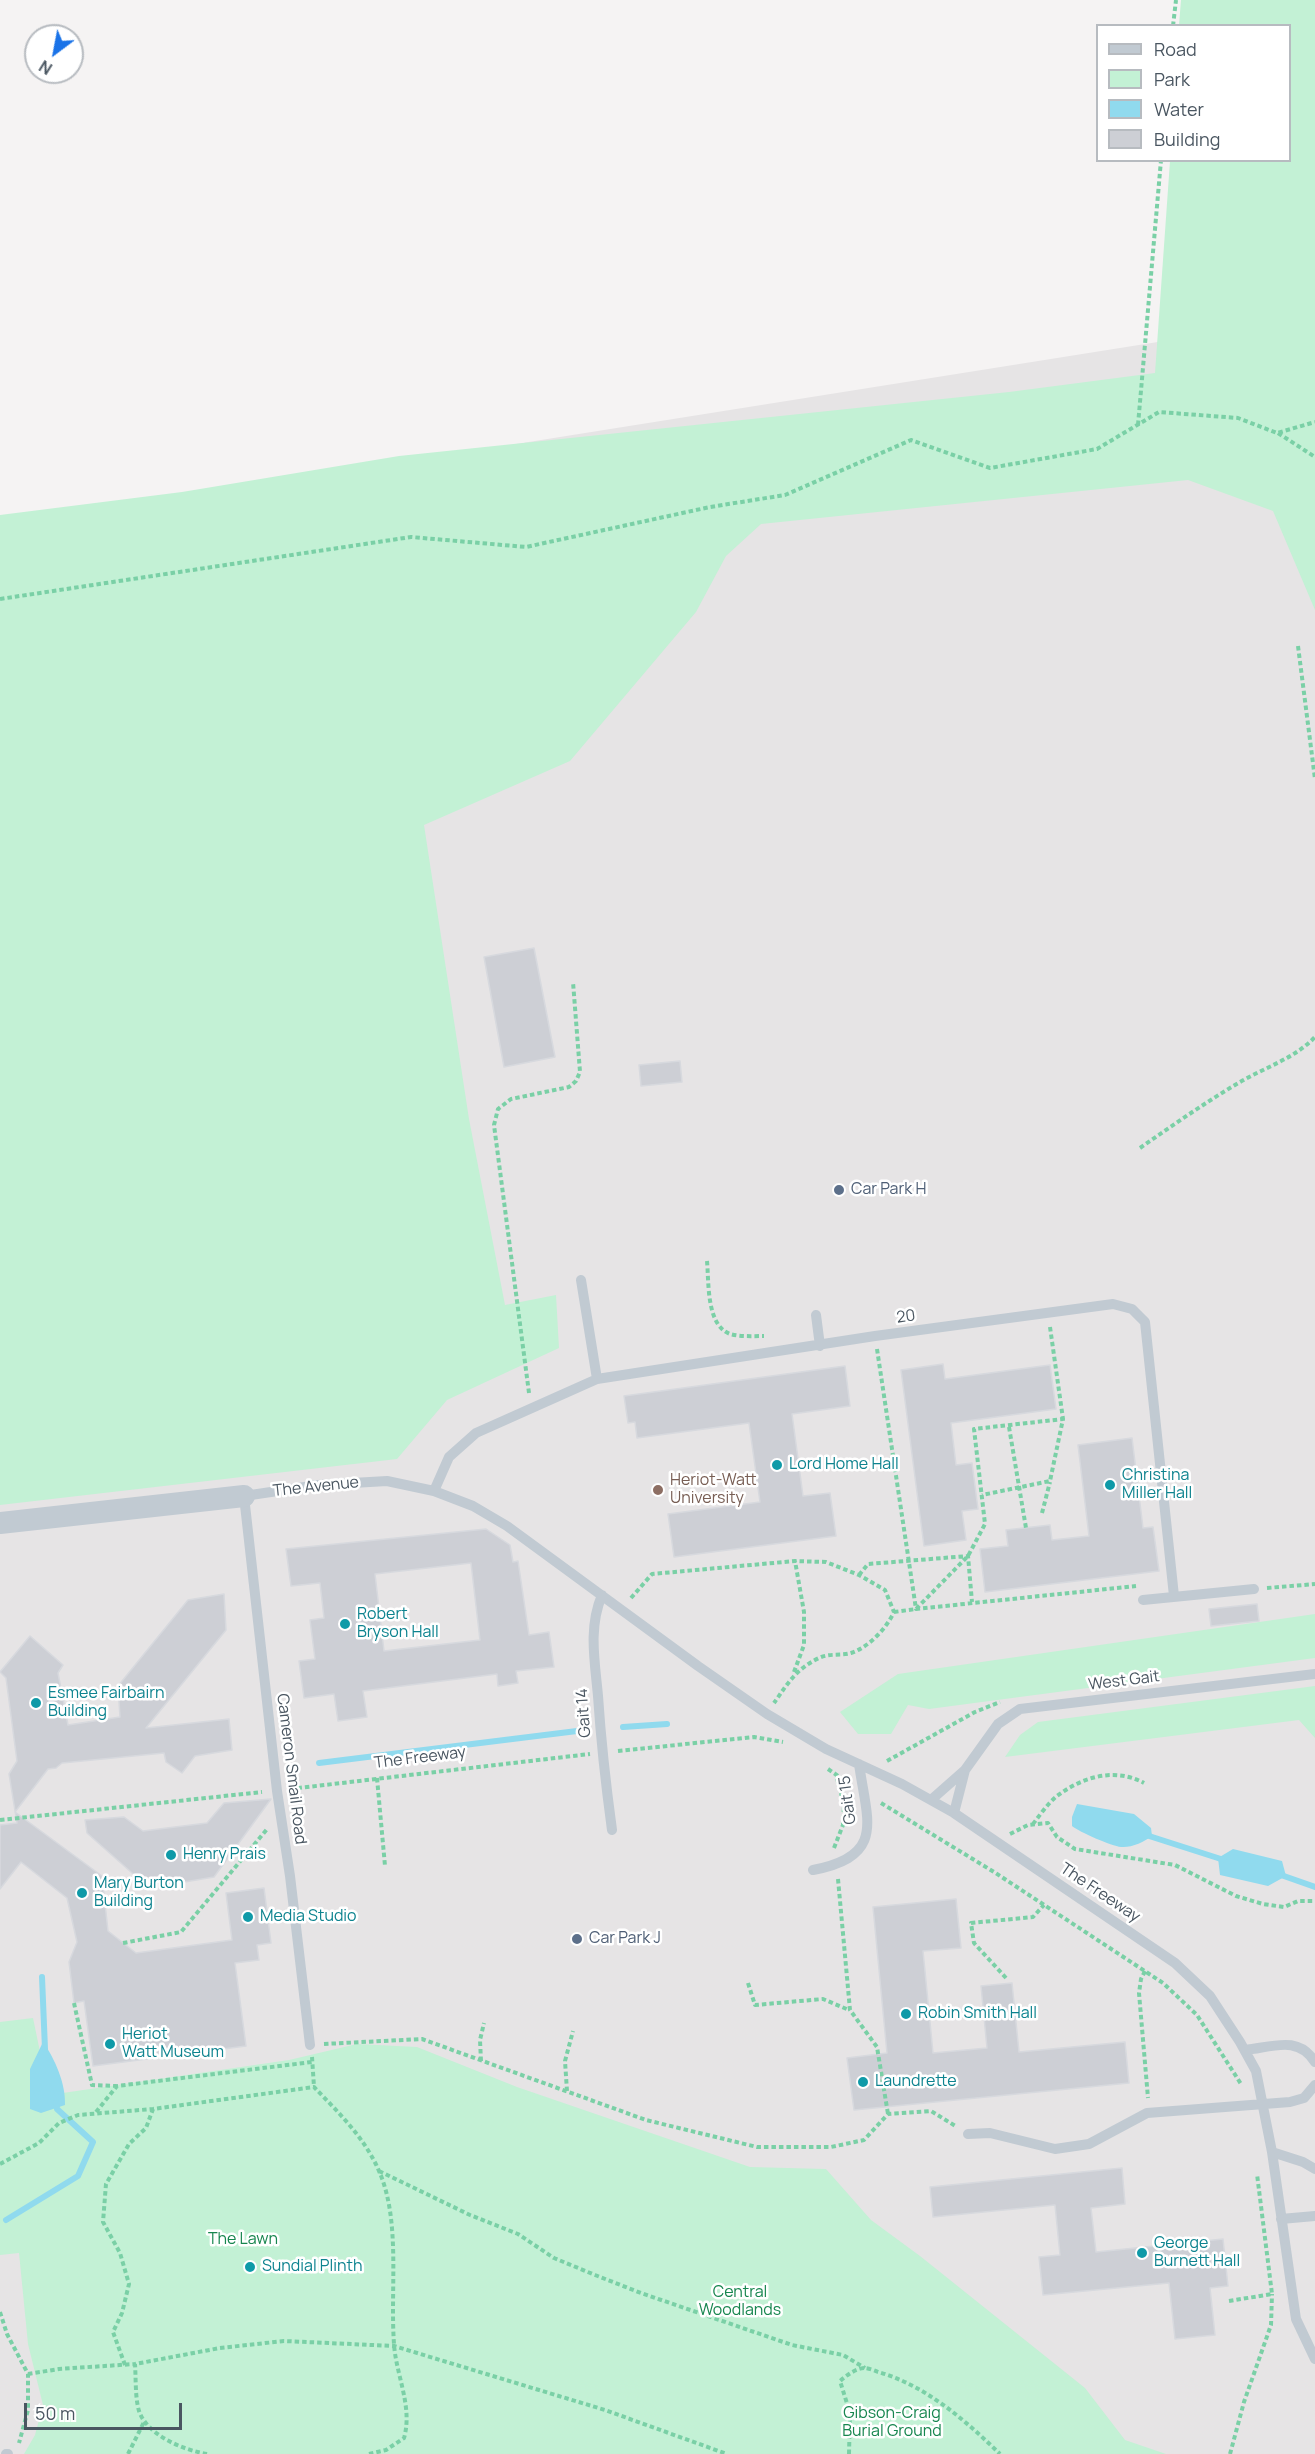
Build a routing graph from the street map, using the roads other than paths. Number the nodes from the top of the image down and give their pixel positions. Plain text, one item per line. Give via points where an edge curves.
1 (581, 1280) dead end
2 (816, 1315) dead end
3 (820, 1346) junction
4 (597, 1379) junction
5 (434, 1491) junction
6 (244, 1496) junction
7 (0, 1523) edge
8 (1254, 1589) road end
9 (602, 1595) junction
10 (1174, 1596) junction
11 (1143, 1600) dead end
12 (1315, 1674) edge
13 (859, 1764) junction
14 (965, 1770) junction
15 (931, 1800) junction
16 (954, 1813) junction
17 (612, 1830) dead end
18 (813, 1870) dead end
19 (310, 2045) road end
20 (1245, 2050) junction
21 (1315, 2062) edge
22 (1315, 2085) edge
23 (1264, 2105) junction
24 (968, 2134) road end
25 (1272, 2152) junction
26 (1315, 2169) edge
27 (1315, 2216) edge
28 (1281, 2219) junction
29 (1315, 2359) edge

1 - 4 lane
2 - 3 lane
3 - 4 lane, 20
3 - 10 lane, 20 via 1113,1304 1132,1309 1145,1322
4 - 5 lane, 20 via 476,1433 449,1457
5 - 6 lane, The Avenue via 387,1481
5 - 9 lane, The Avenue via 473,1506 507,1526
6 - 7 street, The Avenue
6 - 19 lane, Cameron Smail Road
8 - 10 lane
9 - 13 lane via 767,1714
9 - 17 lane, Gait 14 via 593,1633
10 - 11 lane
12 - 14 lane, West Gait via 1020,1709 998,1724
13 - 15 lane, The Freeway
13 - 18 lane, Gait 15 via 867,1833 862,1847 837,1865
14 - 15 lane, West Gait
14 - 16 lane, West Gait
15 - 16 lane, The Freeway
16 - 20 lane, The Freeway via 1175,1962 1210,1996
20 - 21 lane via 1299,2046
20 - 23 lane, The Freeway via 1256,2071
22 - 23 lane via 1304,2098
23 - 24 lane via 1147,2113 1089,2144 1055,2149 990,2133
23 - 25 lane, The Freeway
25 - 26 lane
25 - 28 lane
27 - 28 lane
28 - 29 lane via 1296,2319

